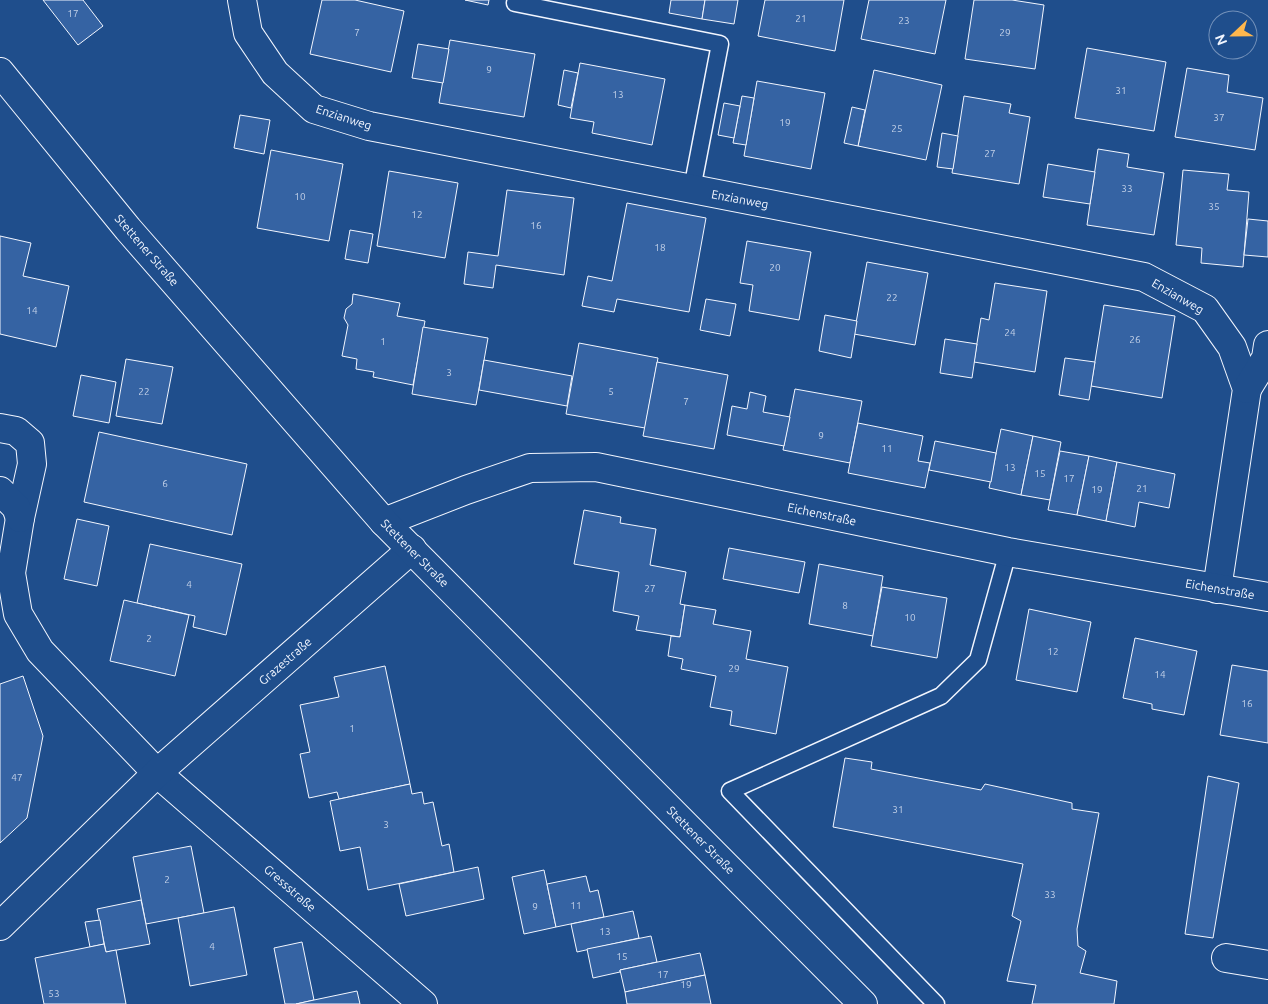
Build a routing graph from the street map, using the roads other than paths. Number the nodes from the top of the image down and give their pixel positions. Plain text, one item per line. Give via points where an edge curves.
1 (242, 0) edge
2 (515, 3) dead end
3 (0, 72) edge
4 (692, 189) junction
5 (1268, 345) edge
6 (1247, 389) junction
7 (0, 428) edge
8 (0, 491) edge
9 (384, 522) junction
10 (12, 533) edge
11 (412, 549) junction
12 (1008, 552) junction
13 (1217, 589) junction
14 (1268, 597) edge
15 (157, 773) junction
16 (0, 926) edge
17 (1226, 958) dead end
18 (1268, 965) edge
19 (424, 1004) edge
20 (863, 1004) edge
21 (936, 1004) edge

1 - 4 street, Enzianweg via 248,33 275,73 314,109 369,126
2 - 4 lane via 720,44
3 - 9 street, Stettener Straße via 135,236
4 - 6 street, Enzianweg via 1144,277 1205,310 1232,347
5 - 6 street, Enzianweg via 1266,358
6 - 13 street, Enzianweg
7 - 10 street via 16,431 30,443 32,464
8 - 10 street via 16,506
9 - 11 street, Stettener Straße
9 - 12 street, Eichenstraße via 530,468 596,467
10 - 15 street via 11,573 18,614 40,652
11 - 15 street, Grazestraße
11 - 20 street, Stettener Straße
12 - 13 street, Eichenstraße
12 - 21 lane via 978,660 941,696 730,792
13 - 14 street, Eichenstraße
15 - 16 street, Grazestraße
15 - 19 street, Gressstraße
17 - 18 street

